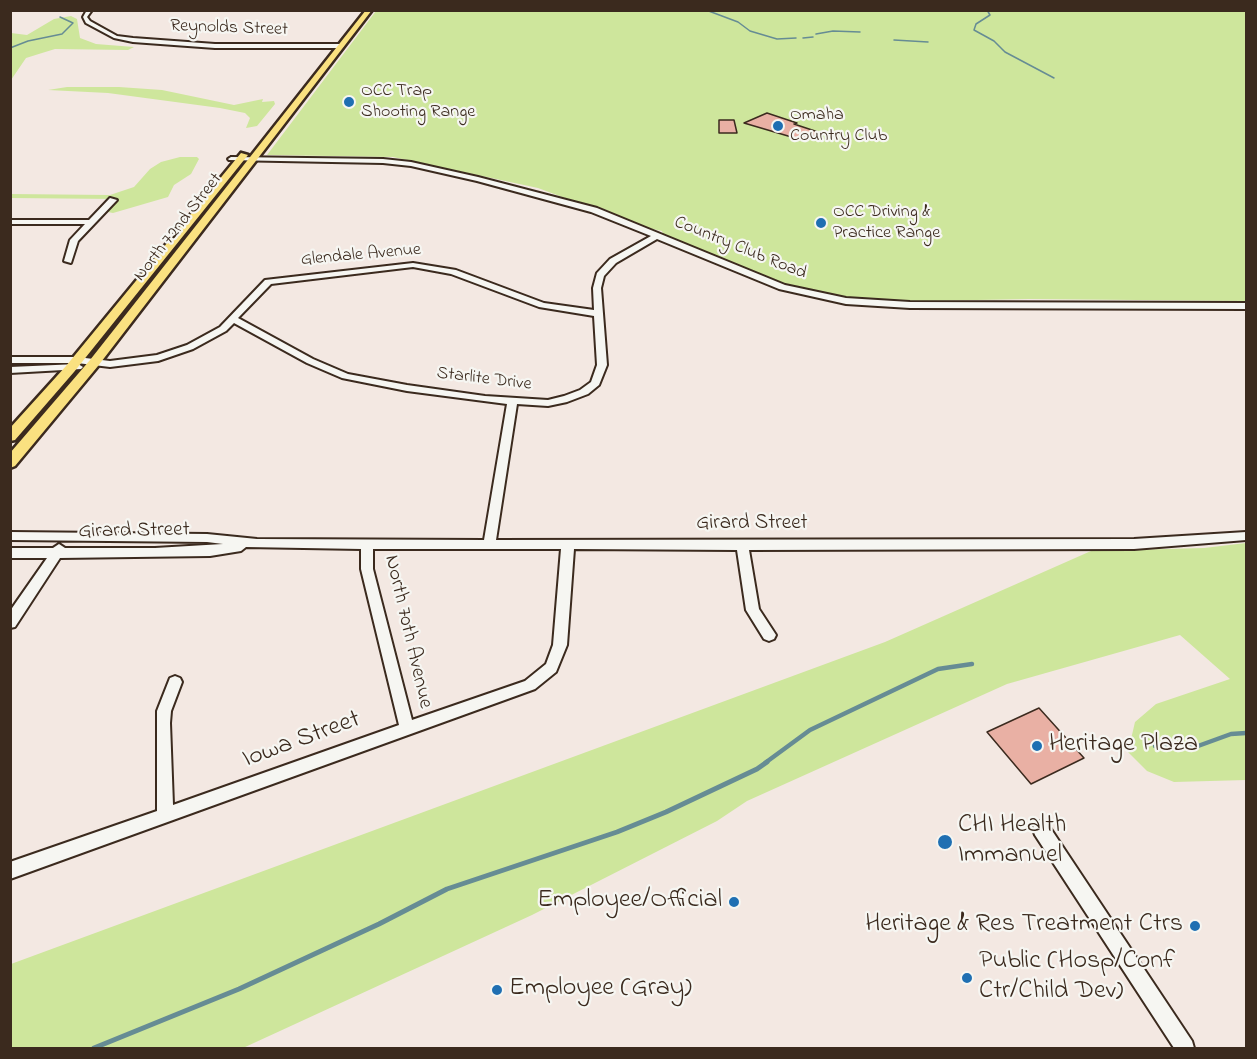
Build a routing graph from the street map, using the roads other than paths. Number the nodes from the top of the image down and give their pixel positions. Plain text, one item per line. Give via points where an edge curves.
1 (90, 10) edge
2 (360, 10) edge
3 (369, 10) edge
4 (336, 46) junction
5 (236, 159) junction
6 (253, 159) junction
7 (112, 200) dead end
8 (10, 222) edge
9 (91, 222) junction
10 (658, 235) junction
11 (68, 261) dead end
12 (1246, 306) edge
13 (600, 314) junction
14 (233, 320) junction
15 (10, 360) edge
16 (77, 360) junction
17 (94, 363) junction
18 (70, 369) junction
19 (10, 370) edge
20 (512, 402) junction
21 (10, 436) edge
22 (10, 463) edge
23 (10, 536) edge
24 (1246, 536) edge
25 (66, 537) junction
26 (257, 544) junction
27 (367, 544) junction
28 (489, 544) junction
29 (568, 544) junction
30 (742, 545) junction
31 (10, 553) edge
32 (56, 553) junction
33 (10, 623) edge
34 (769, 635) dead end
35 (175, 682) dead end
36 (407, 729) junction
37 (165, 816) junction
38 (1041, 829) dead end
39 (10, 871) edge
40 (1185, 1048) edge

1 - 4 street, Reynolds Street via 85,17 88,22 116,37 133,40 207,46
2 - 4 main road, North 72nd Street
3 - 4 main road, North 72nd Street
4 - 5 main road, North 72nd Street
4 - 6 main road, North 72nd Street
5 - 6 street, Country Club Road
5 - 16 main road, North 72nd Street
6 - 10 street, Country Club Road via 368,160 419,165 559,200
6 - 17 main road, North 72nd Street
7 - 9 street
8 - 9 street
9 - 11 street via 74,240
10 - 12 street, Country Club Road via 782,287 852,302
10 - 13 street, Starlite Drive via 613,261 600,275
13 - 14 street, Glendale Avenue via 542,305 453,272 424,266 285,279 263,285
13 - 20 street, Starlite Drive via 602,365 590,388 548,403
14 - 17 street via 203,341 174,353 134,362
14 - 20 street, Starlite Drive via 345,375
15 - 16 street
16 - 17 street
16 - 18 main road, North 72nd Street
17 - 18 street
17 - 22 main road, North 72nd Street
18 - 19 street
18 - 21 main road, North 72nd Street
20 - 28 street
23 - 25 street, Girard Street
24 - 30 street, Girard Street via 1134,544
25 - 26 street, Girard Street via 196,537
25 - 32 street
26 - 27 street, Girard Street
26 - 32 street, Girard Street via 182,552
27 - 28 street, Girard Street
27 - 36 street, North 70th Avenue via 367,569
28 - 29 street, Girard Street
29 - 30 street, Girard Street
29 - 36 street, Iowa Street via 560,645 556,658 540,678
30 - 34 street via 753,610
31 - 32 street, Girard Street
32 - 33 street
35 - 37 street via 163,723
36 - 37 street, Iowa Street
37 - 39 street, Iowa Street
38 - 40 street

